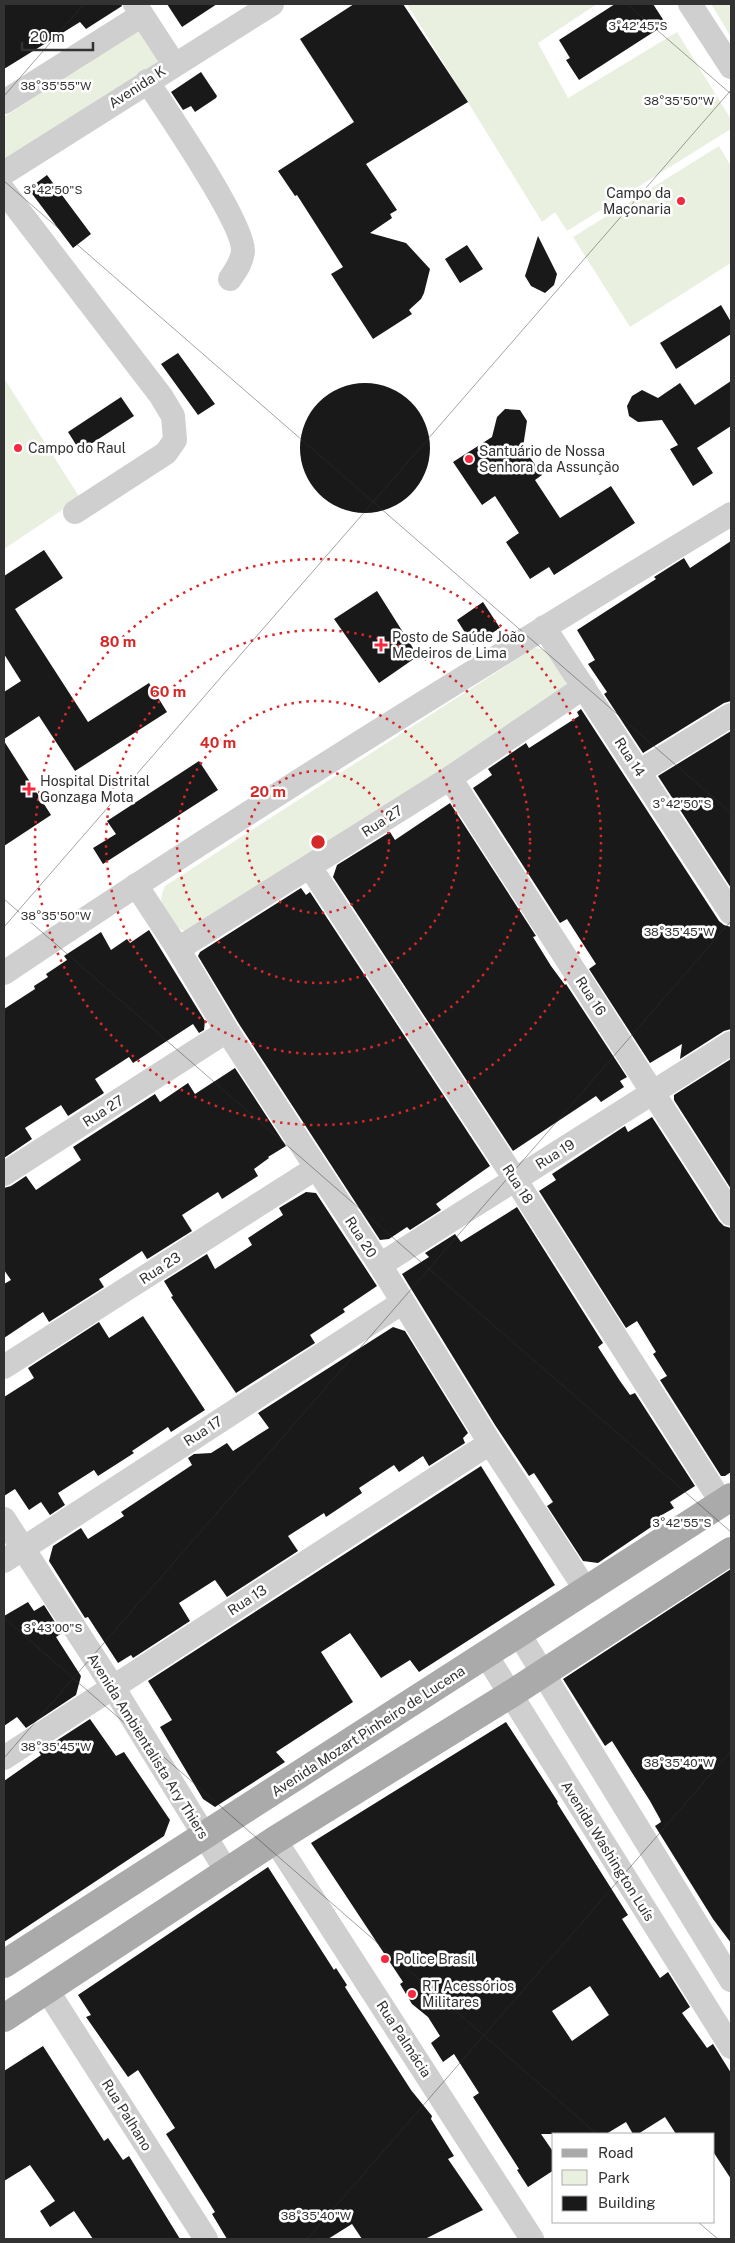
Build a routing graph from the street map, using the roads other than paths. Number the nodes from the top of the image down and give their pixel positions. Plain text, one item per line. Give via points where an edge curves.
1 (272, 4) edge
2 (690, 4) edge
3 (139, 9) edge
4 (174, 64) junction
5 (731, 67) edge
6 (147, 81) junction
7 (5, 100) edge
8 (4, 173) edge
9 (4, 191) edge
10 (230, 279) dead end
11 (75, 512) dead end
12 (731, 514) edge
13 (544, 627) junction
14 (584, 688) junction
15 (731, 715) edge
16 (640, 772) junction
17 (450, 778) junction
18 (310, 867) junction
19 (136, 885) junction
20 (729, 906) edge
21 (178, 949) junction
22 (4, 973) edge
23 (227, 1031) junction
24 (731, 1043) edge
25 (654, 1092) junction
26 (316, 1168) junction
27 (4, 1174) edge
28 (515, 1179) junction
29 (731, 1214) edge
30 (380, 1265) junction
31 (403, 1302) junction
32 (4, 1367) edge
33 (490, 1443) junction
34 (727, 1500) edge
35 (4, 1519) edge
36 (23, 1548) junction
37 (731, 1551) edge
38 (4, 1561) edge
39 (586, 1590) junction
40 (519, 1634) junction
41 (486, 1655) junction
42 (542, 1674) junction
43 (113, 1687) junction
44 (511, 1694) junction
45 (4, 1758) edge
46 (203, 1836) junction
47 (275, 1840) junction
48 (227, 1872) junction
49 (4, 1964) edge
50 (731, 1980) edge
51 (47, 1990) junction
52 (4, 2018) edge
53 (731, 2047) edge
54 (206, 2239) edge
55 (532, 2239) edge

1 - 4 street, Avenida K
2 - 5 street
3 - 4 street
3 - 7 street
4 - 6 street, Avenida K
6 - 8 street, Avenida K
6 - 10 street via 207,175 236,229 243,250
9 - 11 street via 173,416 175,440 166,453
12 - 13 street
13 - 14 street, Rua 14
13 - 19 street
14 - 16 street, Rua 14
14 - 17 street, Rua 27
15 - 16 street
16 - 20 street, Rua 14
17 - 18 street, Rua 27
17 - 25 street, Rua 16
18 - 21 street, Rua 27
18 - 28 street, Rua 18
19 - 21 street, Rua 20
19 - 22 street
21 - 23 street, Rua 20
23 - 26 street, Rua 20
23 - 27 street, Rua 27
24 - 25 street, Rua 19
25 - 28 street, Rua 19
25 - 29 street, Rua 16
26 - 30 street, Rua 20
26 - 32 street, Rua 23
28 - 30 street, Rua 19
28 - 34 street, Rua 18
30 - 31 street, Rua 20
31 - 33 street, Rua 20
31 - 36 street, Rua 17
33 - 39 street, Rua 20
33 - 43 street, Rua 13
34 - 39 main road, Avenida Mozart Pinheiro de Lucena
35 - 36 street, Avenida Ambientalista Ary Thiers
36 - 38 street, Rua 17
36 - 43 street, Avenida Ambientalista Ary Thiers
37 - 42 main road
39 - 40 main road, Avenida Mozart Pinheiro de Lucena
40 - 41 main road, Avenida Mozart Pinheiro de Lucena
40 - 42 street
41 - 44 street, Avenida Washington Luís
41 - 46 main road, Avenida Mozart Pinheiro de Lucena
42 - 44 main road
42 - 50 street
43 - 45 street, Rua 13
43 - 46 street, Avenida Ambientalista Ary Thiers
44 - 47 main road
44 - 53 street, Avenida Washington Luís
46 - 48 street, Avenida Ambientalista Ary Thiers
46 - 49 main road, Avenida Mozart Pinheiro de Lucena
47 - 48 main road
47 - 55 street, Rua Palmácia
48 - 51 main road
51 - 52 main road
51 - 54 street, Rua Palhano

